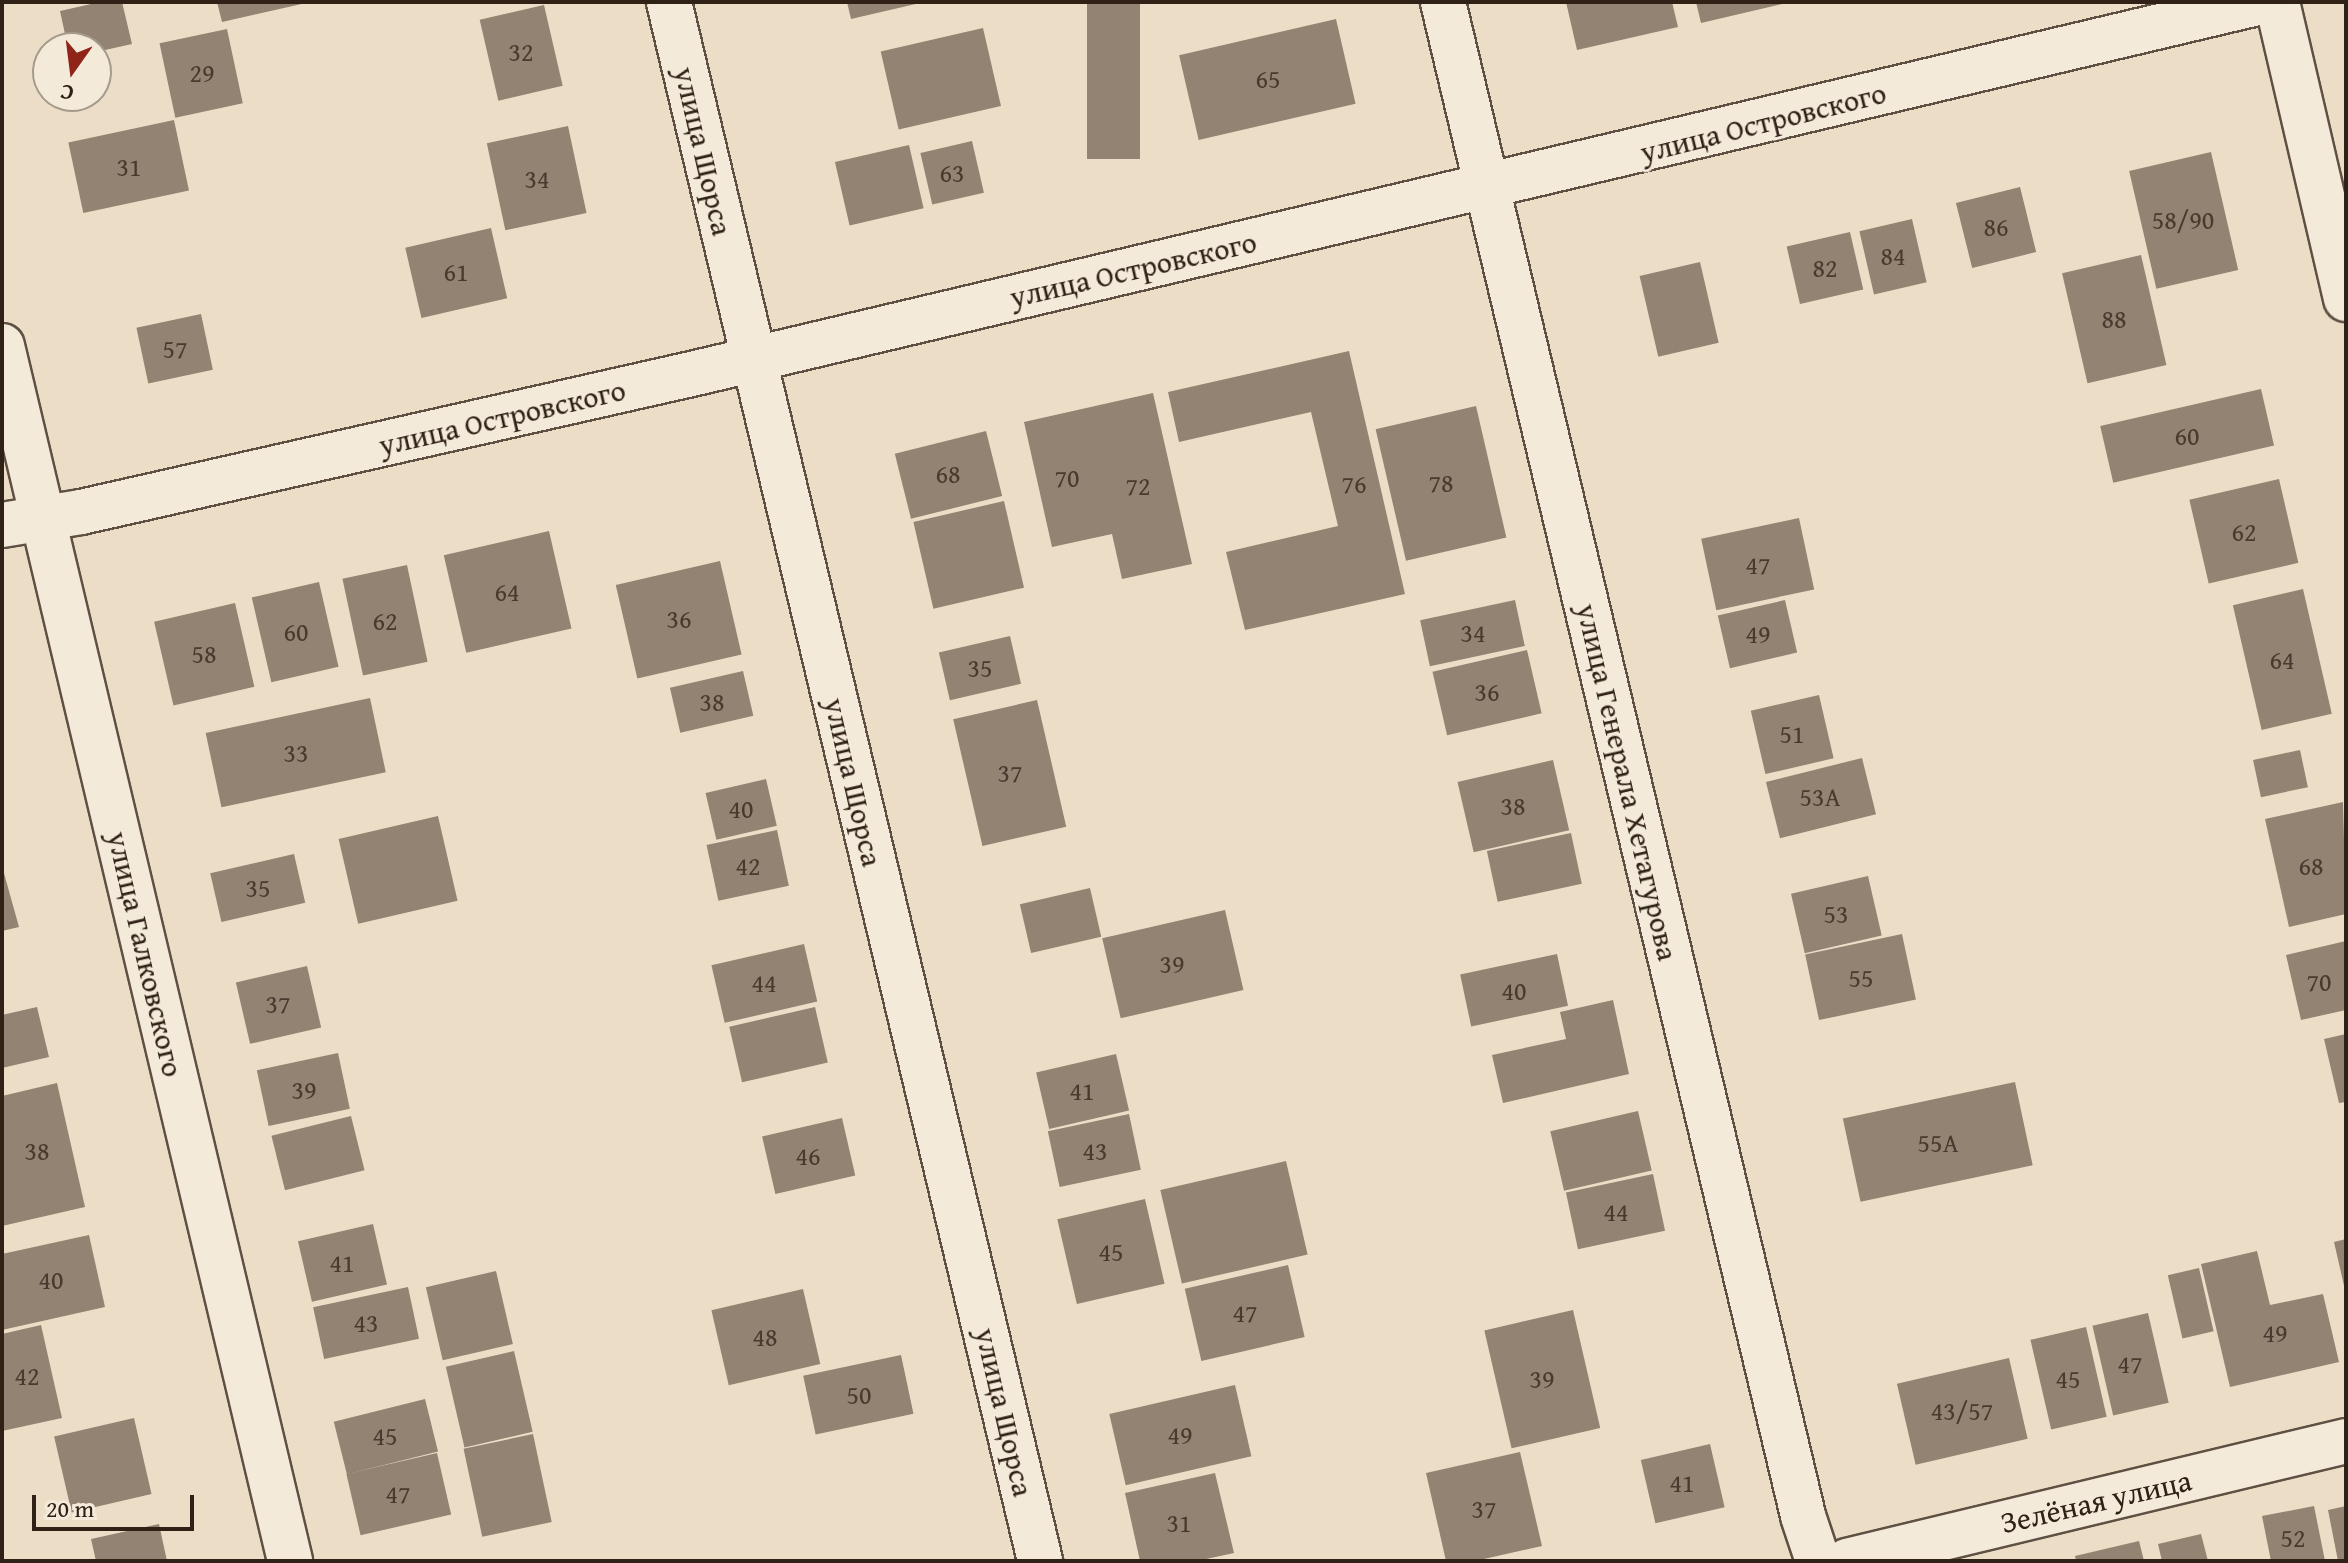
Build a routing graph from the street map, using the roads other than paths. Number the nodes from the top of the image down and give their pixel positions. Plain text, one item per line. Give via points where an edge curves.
1 (669, 2) edge
2 (1443, 2) edge
3 (2261, 2) edge
4 (2277, 2) edge
5 (1486, 188) junction
6 (2346, 299) edge
7 (2, 346) edge
8 (752, 358) junction
9 (22, 520) edge
10 (2346, 1441) edge
11 (290, 1561) edge
12 (1040, 1561) edge
13 (1818, 1561) edge
14 (1847, 1561) edge

1 - 8 street, улица Щорса
2 - 5 street, улица Генерала Хетагурова
3 - 5 street, улица Островского
4 - 6 street
5 - 8 street, улица Островского
5 - 13 street, улица Генерала Хетагурова via 1799,1500
7 - 9 street, улица Галковского
8 - 9 street, улица Островского via 81,512
8 - 12 street, улица Щорса
9 - 11 street, улица Галковского
10 - 14 street, Зелёная улица

